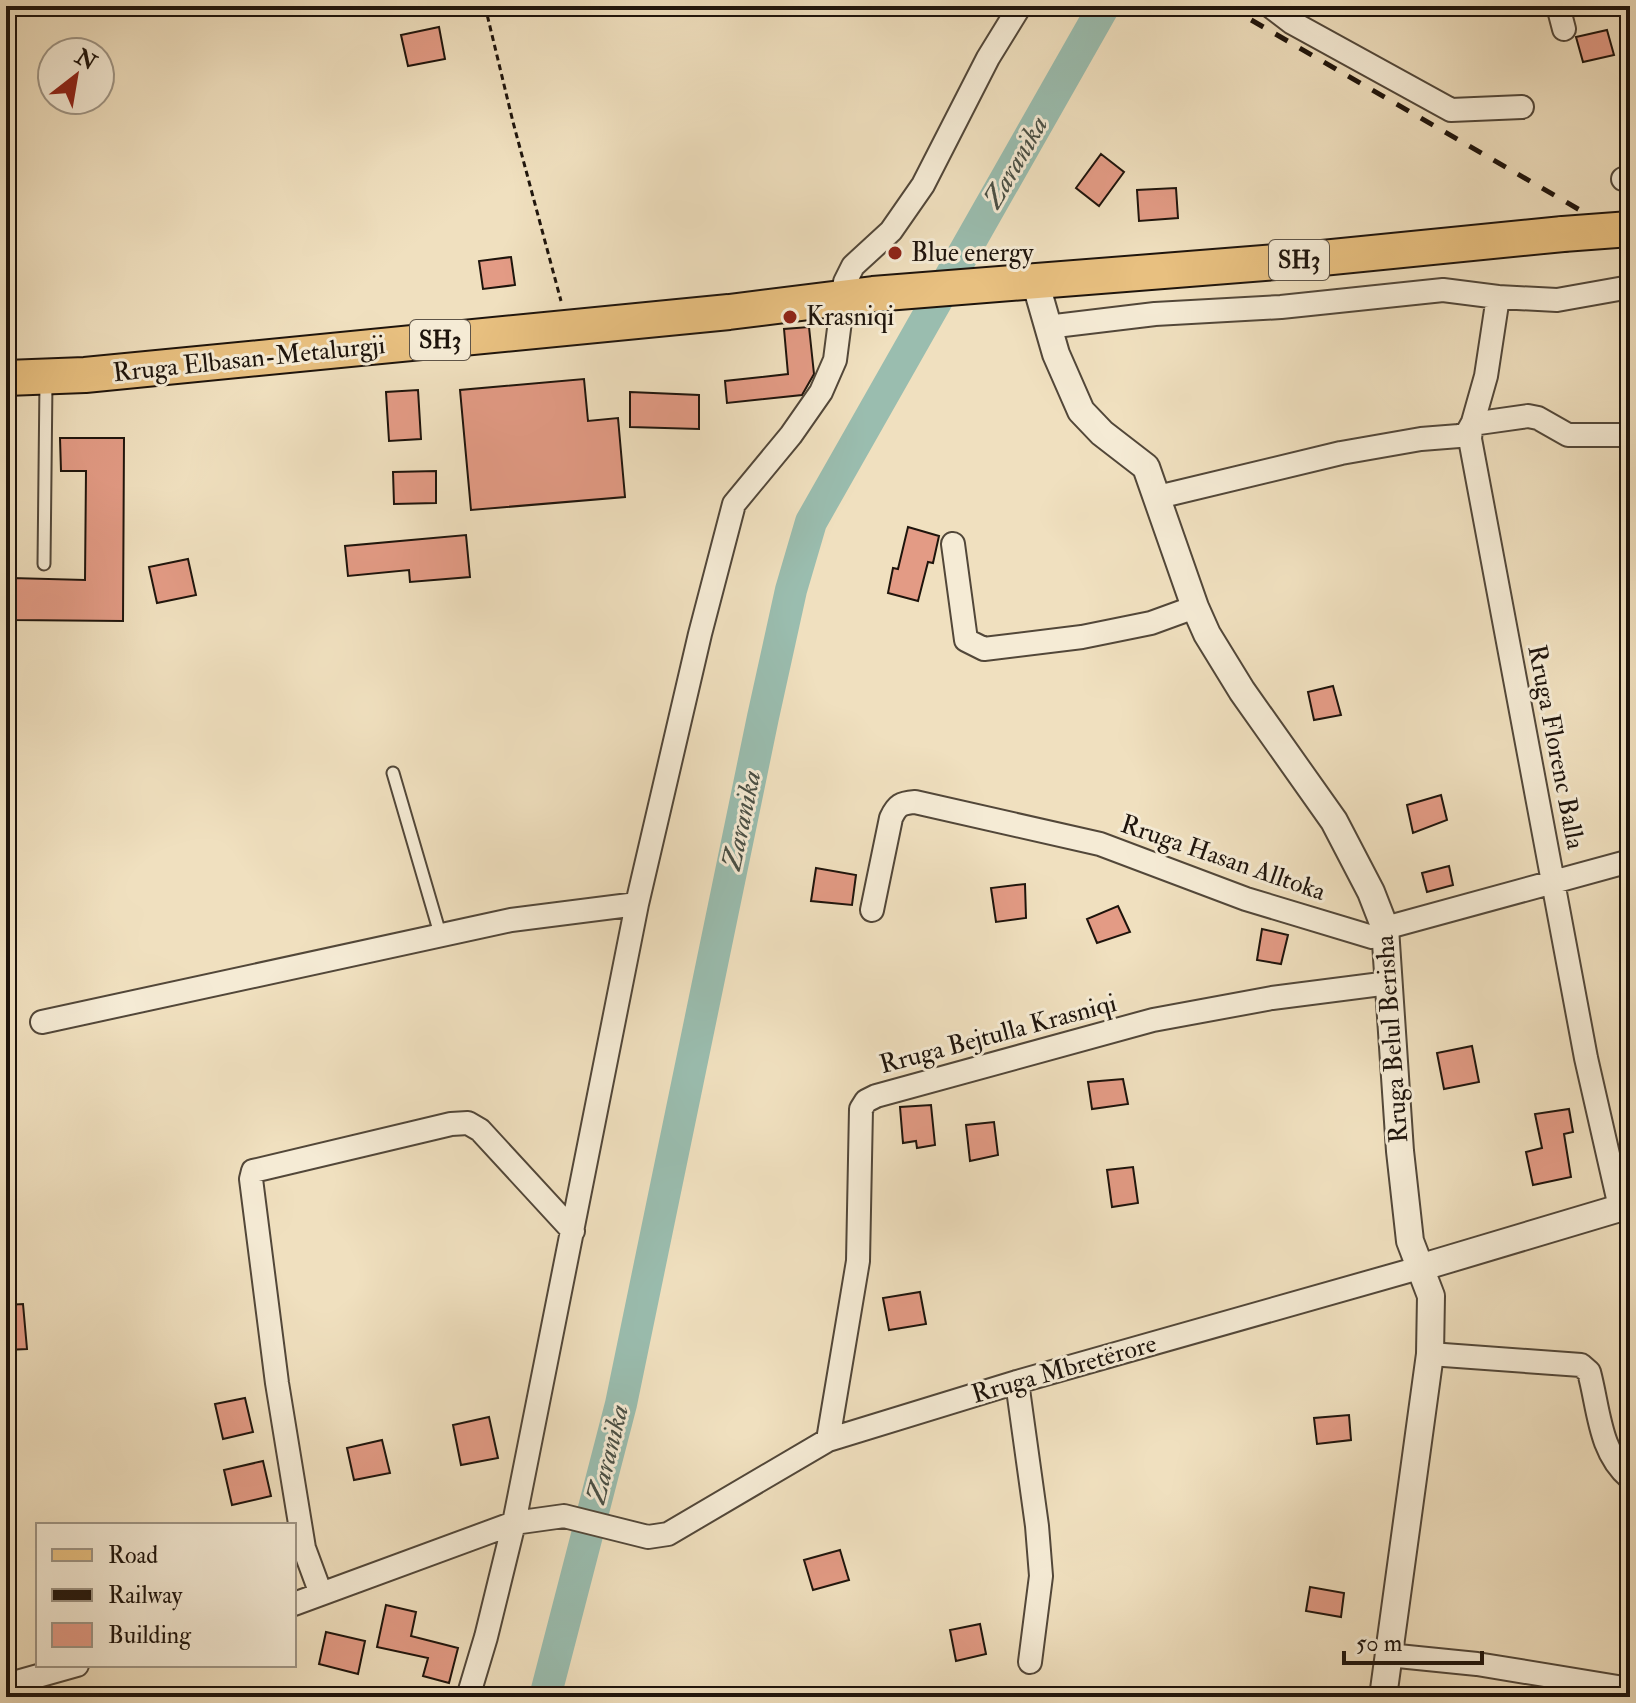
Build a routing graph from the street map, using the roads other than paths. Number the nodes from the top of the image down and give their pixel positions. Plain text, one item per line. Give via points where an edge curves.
1 (1020, 6) edge
2 (1270, 6) edge
3 (1558, 6) edge
4 (1564, 29) dead end
5 (1522, 107) dead end
6 (1630, 229) edge
7 (1023, 282) junction
8 (1630, 287) edge
9 (858, 296) junction
10 (1498, 297) junction
11 (1047, 327) junction
12 (47, 376) junction
13 (6, 378) edge
14 (1472, 424) junction
15 (1623, 435) dead end
16 (1158, 497) junction
17 (953, 544) dead end
18 (44, 564) dead end
19 (1195, 607) junction
20 (393, 773) dead end
21 (1630, 861) edge
22 (1553, 883) junction
23 (637, 904) junction
24 (872, 910) dead end
25 (1385, 928) junction
26 (442, 937) junction
27 (1389, 983) junction
28 (42, 1022) dead end
29 (1625, 1206) edge
30 (573, 1231) junction
31 (1419, 1268) junction
32 (1430, 1354) junction
33 (1017, 1382) junction
34 (828, 1440) junction
35 (1630, 1478) edge
36 (514, 1523) junction
37 (321, 1594) junction
38 (296, 1603) edge
39 (1388, 1655) junction
40 (1030, 1662) dead end
41 (70, 1667) edge
42 (6, 1685) edge
43 (1630, 1689) edge
44 (468, 1697) edge
45 (1383, 1697) edge

1 - 9 street via 923,185 891,231 853,266 845,282
2 - 5 street via 1451,110
3 - 4 street
6 - 7 main road, SH3, bridge
7 - 9 main road, SH3
7 - 11 street, Rruga Belul Berisha
8 - 10 street via 1557,300
9 - 12 main road, Rruga Elbasan-Metalurgji / SH3
9 - 23 street via 821,392 734,504
10 - 11 street via 1443,290
10 - 14 street, Rruga Florenc Balla via 1486,376
11 - 16 street, Rruga Belul Berisha via 1081,411 1146,467
12 - 13 main road, Rruga Elbasan-Metalurgji / SH3
12 - 18 lane
14 - 15 street via 1528,416 1568,435
14 - 16 street via 1459,436 1341,453
14 - 22 street, Rruga Florenc Balla via 1470,439
16 - 19 street, Rruga Belul Berisha
17 - 19 street via 966,640 984,649 1082,637
19 - 25 street, Rruga Belul Berisha via 1242,691 1334,821
20 - 26 lane
21 - 22 street, Rruga Hasan Alltoka
22 - 25 street, Rruga Hasan Alltoka
22 - 29 street, Rruga Florenc Balla via 1586,1058
23 - 26 street via 511,920
23 - 30 street
24 - 25 street, Rruga Hasan Alltoka via 891,818 902,803 915,802 1100,844 1364,936
25 - 27 street, Rruga Belul Berisha
26 - 28 street
27 - 31 street, Rruga Belul Berisha via 1410,1241
27 - 34 street, Rruga Bejtulla Krasniqi via 1153,1020 866,1101 861,1109 858,1261
29 - 31 street, Rruga Mbretërore
30 - 36 street
30 - 37 street via 468,1123 253,1171 277,1383 304,1548
31 - 32 street, Rruga Belul Berisha via 1431,1296
31 - 33 street, Rruga Mbretërore
32 - 35 street via 1586,1368 1605,1441 1617,1466
32 - 39 street, Rruga Belul Berisha
33 - 34 street, Rruga Mbretërore
33 - 40 street via 1041,1576
34 - 36 street, Rruga Mbretërore via 668,1534 648,1537 564,1516
36 - 37 street, Rruga Mbretërore
36 - 44 street
37 - 38 street, Rruga Mbretërore
39 - 43 street
39 - 45 street, Rruga Belul Berisha
41 - 42 street

